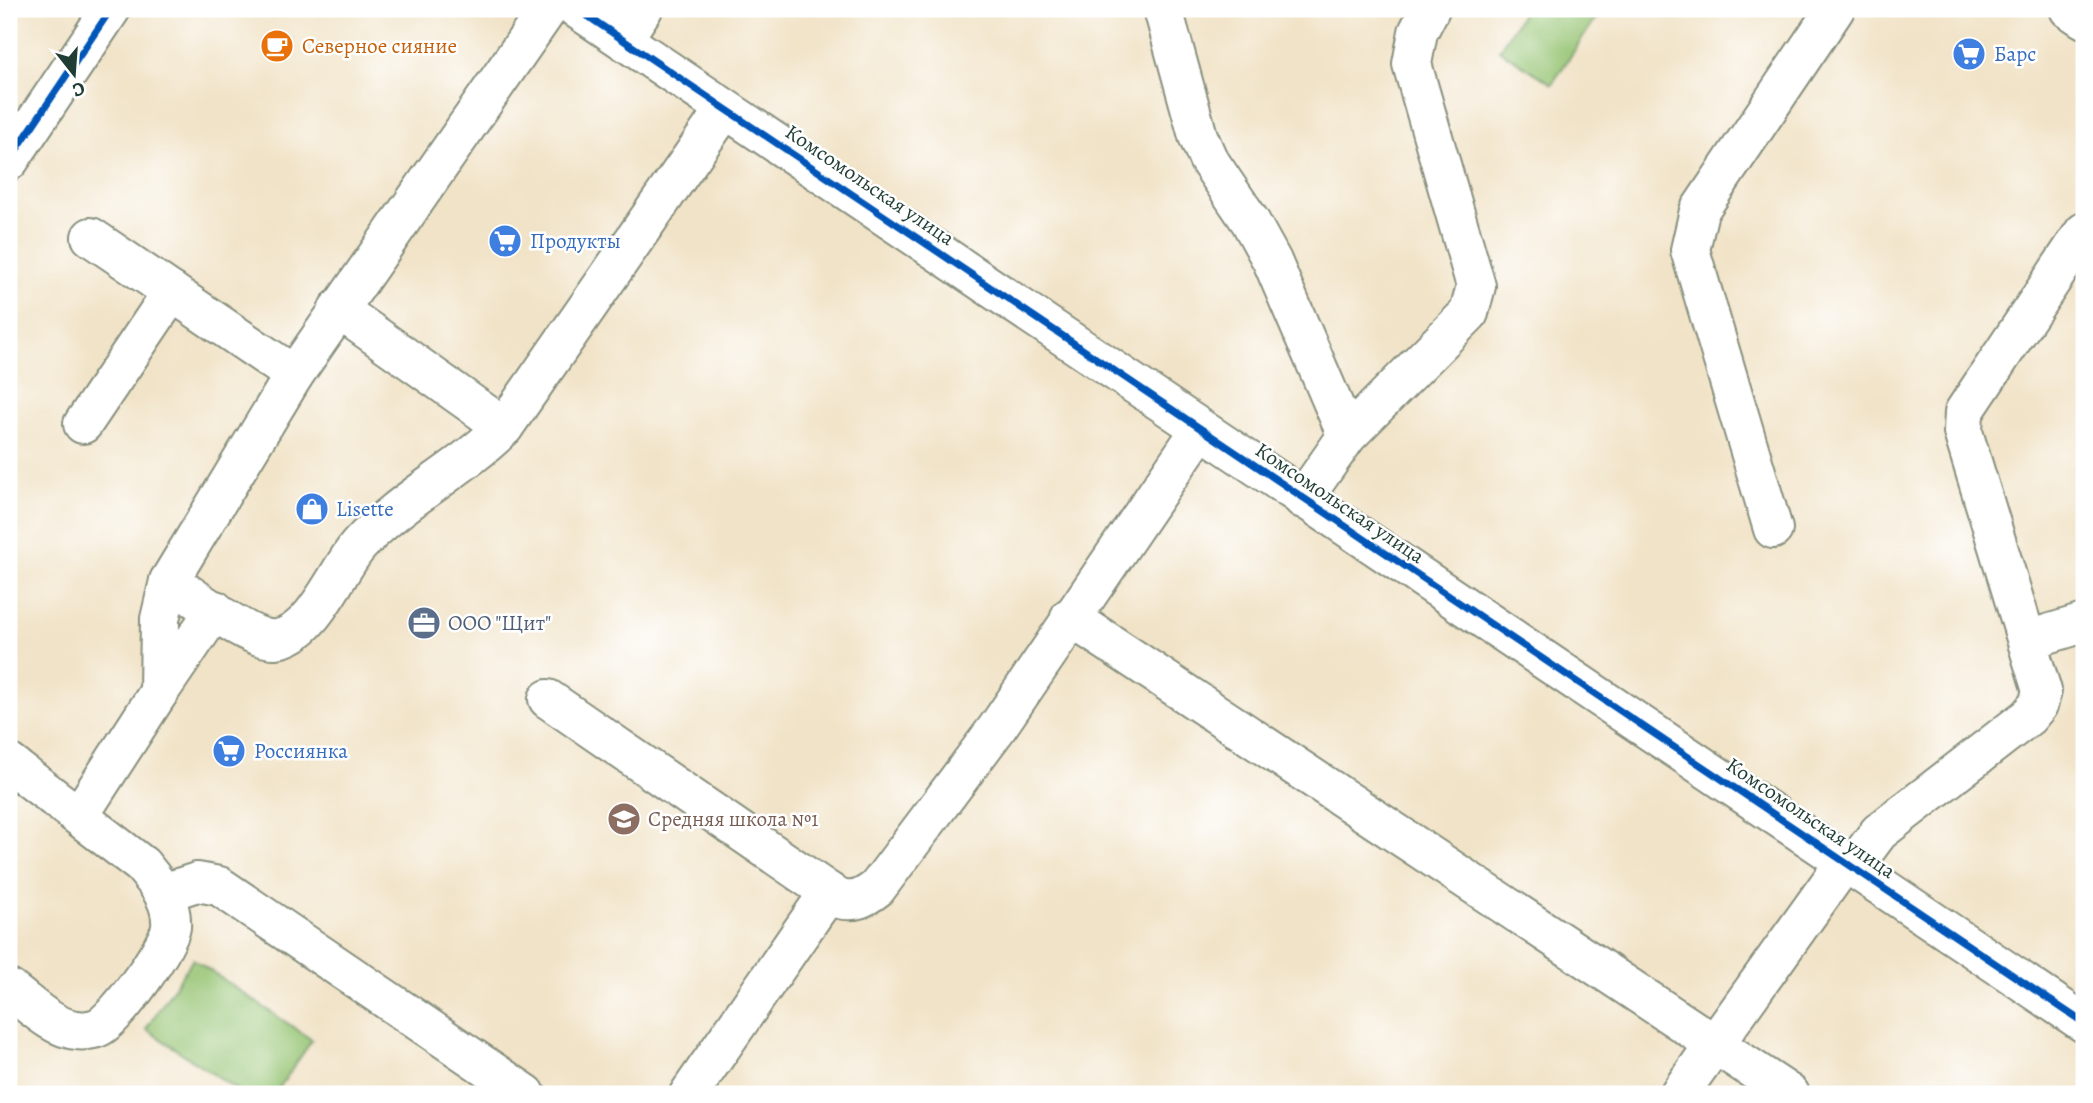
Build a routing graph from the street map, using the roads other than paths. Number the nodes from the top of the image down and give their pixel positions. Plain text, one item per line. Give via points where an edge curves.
1 (111, 9) edge
2 (548, 9) edge
3 (577, 9) edge
4 (1163, 9) edge
5 (1430, 9) edge
6 (1835, 9) edge
7 (2069, 9) edge
8 (2084, 19) edge
9 (633, 24) edge
10 (725, 109) junction
11 (9, 161) edge
12 (2084, 232) edge
13 (91, 237) dead end
14 (172, 292) junction
15 (338, 309) junction
16 (294, 375) junction
17 (83, 424) dead end
18 (504, 427) junction
19 (1200, 430) junction
20 (1348, 436) junction
21 (1303, 499) junction
22 (1773, 529) dead end
23 (169, 580) junction
24 (215, 610) junction
25 (1070, 617) junction
26 (2084, 622) edge
27 (2028, 640) junction
28 (159, 692) junction
29 (548, 699) dead end
30 (9, 763) edge
31 (79, 816) junction
32 (1849, 864) junction
33 (829, 892) junction
34 (163, 893) junction
35 (9, 989) edge
36 (2084, 1023) edge
37 (1715, 1042) junction
38 (526, 1094) edge
39 (689, 1094) edge
40 (1679, 1094) edge
41 (1790, 1094) edge

1 - 11 street
2 - 15 street
3 - 9 street, Комсомольская улица
4 - 20 street via 1198,136 1272,261
5 - 20 street via 1418,32 1412,64 1476,286 1475,298 1469,313
6 - 22 street via 1699,211 1690,250
7 - 8 street
9 - 10 street, Комсомольская улица
10 - 18 street
10 - 19 street, Комсомольская улица
12 - 27 street via 1964,412 1963,432
13 - 14 street
14 - 16 street
14 - 17 street
15 - 16 street
15 - 18 street
16 - 23 street
18 - 24 street via 357,547 309,618 294,631 277,640 257,637
19 - 21 street, Комсомольская улица
19 - 25 street
20 - 21 street
21 - 32 street, Комсомольская улица
23 - 24 street
23 - 28 street via 160,620
24 - 28 street
25 - 33 street via 997,727 877,888 850,902
25 - 37 street
26 - 27 street
27 - 32 street via 2042,691 2028,718 1879,832
28 - 31 street
29 - 33 street
30 - 31 street
31 - 34 street via 142,865
32 - 36 street, Комсомольская улица
32 - 37 street
33 - 39 street
34 - 35 street via 171,928 162,950 110,1018 97,1028 61,1027
34 - 38 street via 197,882 219,886
37 - 40 street
37 - 41 street

